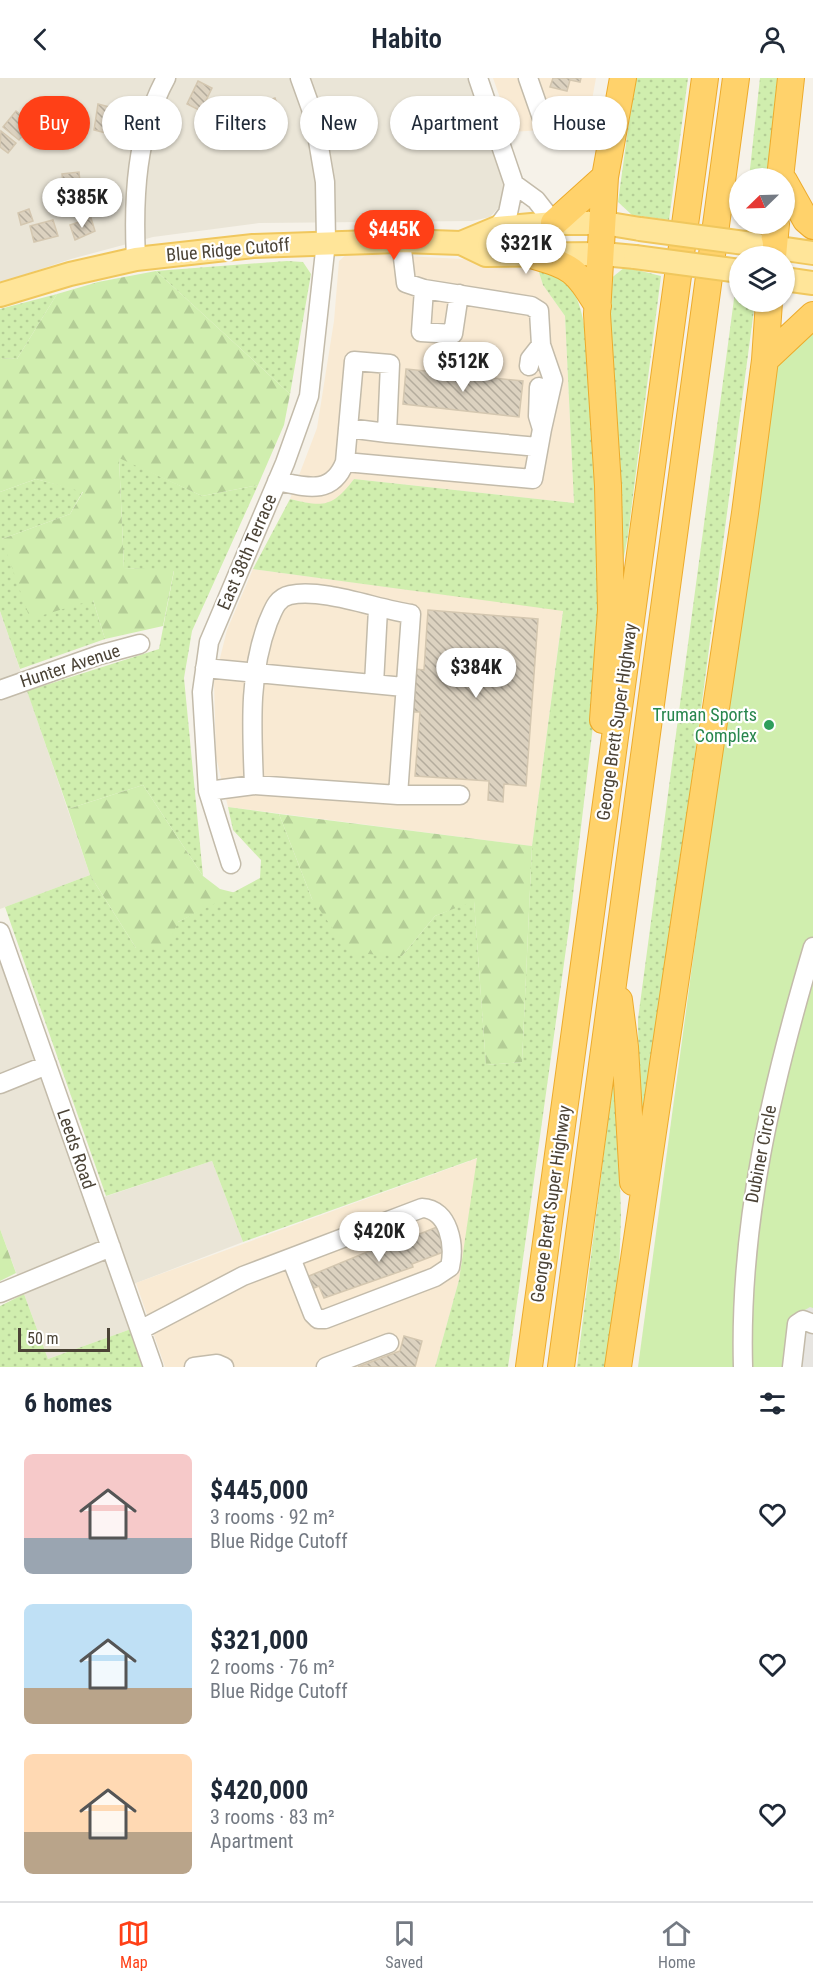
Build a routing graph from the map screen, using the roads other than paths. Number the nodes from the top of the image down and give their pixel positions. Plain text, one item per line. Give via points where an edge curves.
1 (166, 78) edge
2 (300, 78) edge
3 (478, 78) edge
4 (528, 78) edge
5 (623, 78) edge
6 (705, 78) edge
7 (736, 78) edge
8 (791, 78) edge
9 (534, 96) edge
10 (783, 168) edge
11 (605, 177) junction
12 (514, 184) junction
13 (795, 201) edge
14 (554, 223) junction
15 (604, 223) junction
16 (813, 226) edge
17 (498, 228) junction
18 (401, 241) junction
19 (327, 242) junction
20 (462, 243) junction
21 (769, 243) edge
22 (813, 253) edge
23 (603, 254) junction
24 (531, 255) junction
25 (136, 259) junction
26 (729, 270) edge
27 (795, 281) edge
28 (813, 283) edge
29 (424, 289) junction
30 (459, 294) junction
31 (0, 295) edge
32 (598, 306) junction
33 (768, 312) edge
34 (813, 315) edge
35 (541, 345) junction
36 (765, 360) junction
37 (529, 366) dead end
38 (539, 387) dead end
39 (348, 428) junction
40 (542, 429) junction
41 (387, 432) junction
42 (538, 447) junction
43 (345, 462) junction
44 (277, 481) junction
45 (378, 609) junction
46 (140, 644) dead end
47 (205, 668) junction
48 (253, 673) junction
49 (374, 684) junction
50 (404, 687) junction
51 (0, 690) edge
52 (254, 786) junction
53 (208, 791) junction
54 (398, 795) junction
55 (460, 795) dead end
56 (606, 806) junction
57 (231, 864) dead end
58 (0, 932) edge
59 (813, 947) edge
60 (615, 964) junction
61 (47, 1065) junction
62 (0, 1084) edge
63 (637, 1225) junction
64 (111, 1247) junction
65 (291, 1258) junction
66 (0, 1293) edge
67 (813, 1324) edge
68 (140, 1330) junction
69 (389, 1342) dead end
70 (153, 1367) edge
71 (194, 1367) edge
72 (224, 1367) edge
73 (326, 1367) edge
74 (529, 1367) edge
75 (561, 1367) edge
76 (618, 1367) edge
77 (744, 1367) edge
78 (792, 1367) edge

1 - 25 street via 146,130 138,168 134,212
2 - 19 street, East 38th Terrace via 314,117 325,182
3 - 12 street
4 - 9 street
5 - 11 highway
6 - 56 highway, George Brett Super Highway
7 - 60 highway, George Brett Super Highway
8 - 10 highway
11 - 14 highway
11 - 15 highway
12 - 14 street via 536,200
12 - 17 street via 508,213
13 - 16 highway
14 - 15 main road, Blue Ridge Cutoff
14 - 17 main road, Blue Ridge Cutoff
15 - 21 main road, Blue Ridge Cutoff, bridge
15 - 23 highway
17 - 20 main road, Blue Ridge Cutoff
18 - 19 main road, Blue Ridge Cutoff
18 - 20 main road, Blue Ridge Cutoff
18 - 29 street via 406,283
19 - 25 main road, Blue Ridge Cutoff
19 - 44 street, East 38th Terrace via 309,396
20 - 24 main road, Blue Ridge Cutoff via 486,255
21 - 22 main road, Blue Ridge Cutoff
23 - 24 main road, Blue Ridge Cutoff
23 - 26 main road, Blue Ridge Cutoff, bridge
23 - 32 highway
24 - 32 highway via 564,264 581,279
25 - 31 main road, Blue Ridge Cutoff
27 - 28 main road
29 - 30 street
29 - 30 street via 421,332 453,334
30 - 35 street via 531,306 539,311
32 - 56 highway via 610,587 602,708
33 - 36 highway
34 - 36 highway
35 - 37 street
35 - 40 street via 553,380
36 - 63 highway
38 - 40 street via 538,416
39 - 41 street
39 - 41 street via 354,361 390,363
39 - 43 street
40 - 42 street
41 - 42 street
42 - 43 street via 533,478
43 - 44 street via 340,477 326,485
44 - 47 street, East 38th Terrace via 209,642
45 - 48 street via 354,599 282,597 270,617
45 - 49 street
45 - 50 street via 411,614
46 - 51 street, Hunter Avenue
47 - 48 street
47 - 53 street, East 38th Terrace via 202,692
48 - 49 street
48 - 52 street
49 - 50 street
50 - 54 street
52 - 53 street
52 - 54 street
53 - 57 street, East 38th Terrace
54 - 55 street
56 - 74 highway, George Brett Super Highway
58 - 61 street, Leeds Road
59 - 77 street, Dubiner Circle via 774,1086 752,1201 744,1276
60 - 63 highway
60 - 75 highway, George Brett Super Highway
61 - 62 street
61 - 64 street, Leeds Road
63 - 76 highway
64 - 66 street
64 - 68 street, Leeds Road
65 - 65 street via 422,1208 432,1208 441,1215 452,1256 450,1267 435,1277 325,1319 313,1314
65 - 68 street via 221,1286
67 - 78 street via 803,1320 797,1324
68 - 70 street, Leeds Road
69 - 73 street
71 - 72 street

